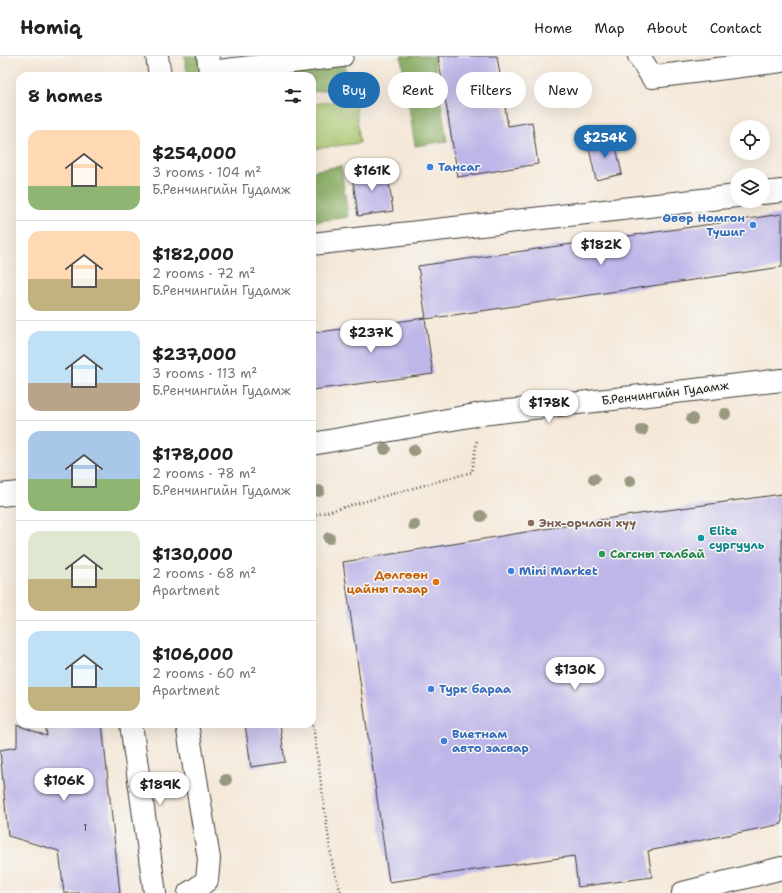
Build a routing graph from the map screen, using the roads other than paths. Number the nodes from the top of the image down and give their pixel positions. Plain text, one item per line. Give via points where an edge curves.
1 (157, 56) edge
2 (208, 56) edge
3 (342, 56) edge
4 (639, 56) edge
5 (782, 61) edge
6 (159, 72) edge
7 (782, 191) edge
8 (770, 192) edge
9 (730, 197) edge
10 (316, 244) edge
11 (782, 380) edge
12 (316, 443) edge
13 (16, 493) edge
14 (0, 495) edge
15 (132, 728) edge
16 (189, 728) edge
17 (782, 868) edge
18 (155, 893) edge
19 (189, 893) edge
20 (682, 893) edge

1 - 6 street
2 - 3 street via 210,72
4 - 5 street via 652,77
7 - 8 street
9 - 10 street
11 - 12 street, Б.Ренчингийн Гудамж via 481,414
13 - 14 street
15 - 18 street
16 - 19 street via 209,859 207,880
17 - 20 street

